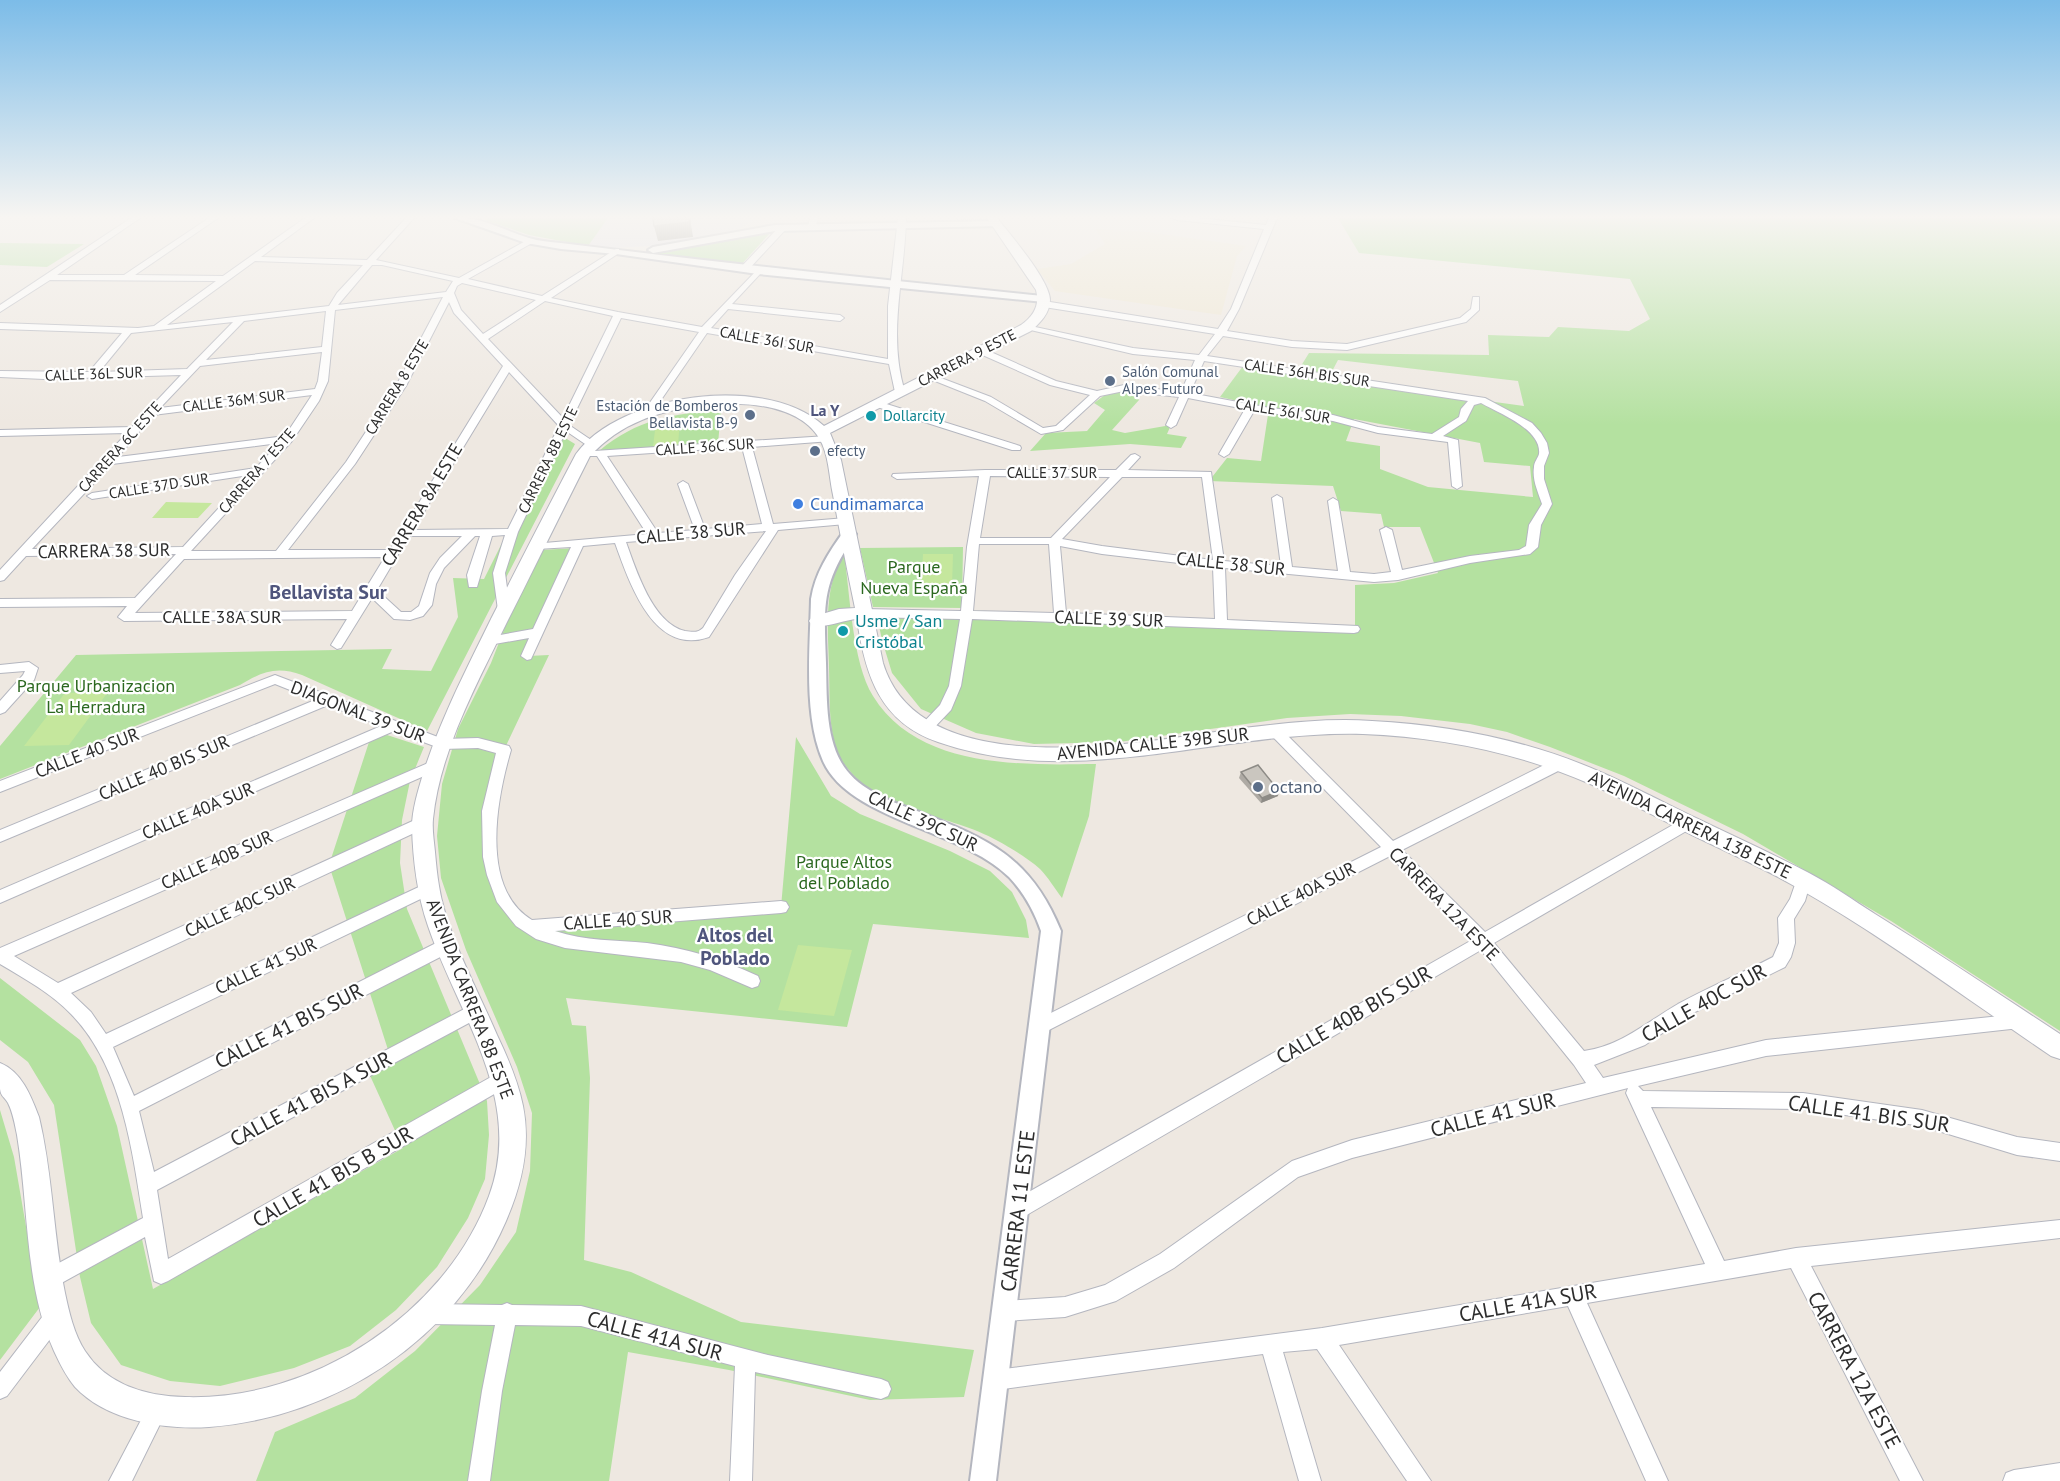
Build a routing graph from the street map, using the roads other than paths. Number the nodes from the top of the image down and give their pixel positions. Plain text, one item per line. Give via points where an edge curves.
1 (32, 287) edge
2 (214, 287) edge
3 (348, 287) edge
4 (454, 287) edge
5 (490, 287) edge
6 (562, 287) edge
7 (743, 287) edge
8 (895, 287) edge
9 (921, 287) edge
10 (1040, 287) edge
11 (1244, 287) edge
12 (450, 294) junction
13 (544, 299) junction
14 (1476, 299) dead end
15 (1044, 302) junction
16 (726, 306) junction
17 (0, 309) edge
18 (331, 309) junction
19 (618, 315) junction
20 (840, 318) dead end
21 (241, 319) junction
22 (0, 326) edge
23 (1026, 328) junction
24 (155, 329) junction
25 (705, 329) junction
26 (1222, 331) junction
27 (128, 332) junction
28 (483, 338) junction
29 (326, 349) junction
30 (981, 351) junction
31 (1201, 358) junction
32 (891, 362) junction
33 (508, 366) junction
34 (193, 368) junction
35 (0, 374) edge
36 (92, 374) junction
37 (930, 377) junction
38 (319, 391) junction
39 (900, 392) junction
40 (1096, 394) junction
41 (1185, 395) junction
42 (1482, 399) junction
43 (877, 404) junction
44 (1251, 406) junction
45 (150, 412) junction
46 (647, 414) junction
47 (1171, 425) dead end
48 (565, 426) junction
49 (136, 429) junction
50 (0, 433) edge
51 (824, 436) junction
52 (1434, 438) junction
53 (288, 439) junction
54 (746, 444) junction
55 (1016, 448) dead end
56 (592, 451) junction
57 (1224, 454) dead end
58 (1135, 457) dead end
59 (109, 461) junction
60 (261, 470) junction
61 (985, 473) junction
62 (1119, 474) junction
63 (897, 476) dead end
64 (683, 484) dead end
65 (1457, 486) dead end
66 (92, 496) dead end
67 (1277, 498) dead end
68 (1333, 501) dead end
69 (771, 527) junction
70 (847, 527) junction
71 (1386, 530) dead end
72 (472, 532) junction
73 (487, 532) junction
74 (512, 532) junction
75 (701, 532) junction
76 (405, 533) junction
77 (654, 536) junction
78 (619, 539) junction
79 (974, 541) junction
80 (1054, 541) junction
81 (579, 542) junction
82 (537, 546) junction
83 (183, 552) junction
84 (22, 553) junction
85 (393, 553) junction
86 (279, 554) junction
87 (1219, 564) junction
88 (1287, 570) junction
89 (1345, 576) junction
90 (1398, 576) junction
91 (0, 577) edge
92 (473, 584) dead end
93 (370, 590) junction
94 (138, 602) junction
95 (0, 603) edge
96 (504, 610) junction
97 (864, 612) junction
98 (355, 615) junction
99 (967, 615) junction
100 (124, 617) joint
101 (1060, 617) junction
102 (818, 621) junction
103 (1221, 624) junction
104 (1354, 629) dead end
105 (538, 632) junction
106 (489, 641) junction
107 (337, 645) dead end
108 (527, 656) dead end
109 (0, 669) edge
110 (275, 680) joint
111 (327, 700) junction
112 (0, 709) edge
113 (395, 725) junction
114 (926, 729) junction
115 (1275, 731) junction
116 (442, 744) junction
117 (1561, 763) junction
118 (435, 765) junction
119 (0, 787) edge
120 (1690, 822) junction
121 (423, 823) junction
122 (0, 836) edge
123 (1392, 848) junction
124 (1803, 880) junction
125 (428, 889) junction
126 (0, 897) edge
127 (781, 908) dead end
128 (526, 927) junction
129 (1051, 940) joint
130 (1483, 941) junction
131 (448, 945) junction
132 (0, 955) edge
133 (752, 981) dead end
134 (58, 991) junction
135 (476, 1011) junction
136 (2020, 1021) junction
137 (1041, 1026) junction
138 (104, 1043) junction
139 (2060, 1048) edge
140 (1580, 1059) junction
141 (1, 1078) edge
142 (504, 1080) junction
143 (1629, 1081) junction
144 (1600, 1089) junction
145 (1638, 1099) junction
146 (130, 1107) junction
147 (2060, 1152) edge
148 (146, 1186) junction
149 (1018, 1209) junction
150 (152, 1223) junction
151 (2060, 1229) edge
152 (1796, 1258) junction
153 (1718, 1270) junction
154 (49, 1279) junction
155 (1573, 1295) junction
156 (1005, 1311) junction
157 (507, 1313) junction
158 (424, 1314) junction
159 (56, 1315) junction
160 (1322, 1338) junction
161 (1270, 1343) junction
162 (746, 1359) junction
163 (996, 1380) junction
164 (0, 1389) edge
165 (881, 1389) dead end
166 (157, 1410) junction
167 (2060, 1474) edge
168 (120, 1481) edge
169 (479, 1481) edge
170 (741, 1481) edge
171 (983, 1481) edge
172 (1310, 1481) edge
173 (1420, 1481) edge
174 (1657, 1481) edge
175 (1912, 1481) edge
176 (2014, 1481) edge

1 - 17 street
2 - 24 street
3 - 18 street
4 - 12 street, CARRERA 8 ESTE
5 - 13 street, CALLE 36I SUR
6 - 13 street
7 - 16 street
8 - 32 street
9 - 15 street
10 - 15 main road
11 - 26 street
12 - 18 street
12 - 28 street via 458,311
12 - 86 street, CARRERA 8 ESTE via 401,386 350,464
13 - 19 street, CALLE 36I SUR
13 - 28 street
14 - 26 street via 1475,310 1463,320 1347,347 1292,344
15 - 23 main road, CARRERA 9 ESTE via 1037,318
15 - 26 street
16 - 20 street
16 - 25 street
18 - 21 street
18 - 29 street, CARRERA 7 ESTE
19 - 25 street, CALLE 36I SUR
19 - 48 street, CARRERA 8B ESTE
21 - 24 street
21 - 34 street, CARRERA 6C ESTE
22 - 27 street
23 - 30 main road, CARRERA 9 ESTE
23 - 31 street, CALLE 36H BIS SUR via 1133,351
24 - 27 street
25 - 32 street, CALLE 36I SUR
25 - 46 street
26 - 31 street
27 - 36 street
28 - 33 street
29 - 34 street, CALLE 36L SUR
29 - 38 street, CARRERA 7 ESTE
30 - 37 main road, CARRERA 9 ESTE
30 - 40 street via 1053,383
31 - 41 street
31 - 42 street, CALLE 36H BIS SUR
32 - 39 street
33 - 48 street
33 - 76 street, CARRERA 8A ESTE
34 - 36 street, CALLE 36L SUR
34 - 45 street, CARRERA 6C ESTE
35 - 36 street, CALLE 36L SUR
37 - 39 main road, CARRERA 9 ESTE
37 - 40 street via 988,399 1035,428 1047,430 1059,428
38 - 45 street, CALLE 36M SUR
38 - 53 street, CARRERA 7 ESTE
39 - 43 main road, CARRERA 9 ESTE
40 - 41 street, CALLE 36I SUR via 1129,388
41 - 44 street, CALLE 36I SUR
41 - 47 street
42 - 52 street via 1466,408 1462,421
42 - 90 street, CALLE 38 SUR via 1528,425 1542,443 1539,479 1547,504 1535,525 1530,550
43 - 51 main road, CARRERA 9 ESTE
43 - 55 street
44 - 52 street, CALLE 36I SUR
44 - 57 street
45 - 49 street, CARRERA 6C ESTE
46 - 51 main road via 696,402 749,401 796,412
46 - 56 main road via 615,429
48 - 56 street
48 - 74 street, CARRERA 8B ESTE
49 - 50 street
49 - 59 street, CARRERA 6C ESTE
51 - 54 street, CALLE 36C SUR
51 - 70 main road, AVENIDA CALLE 39B SUR
52 - 65 street, CALLE 36I SUR via 1453,440
53 - 59 street
53 - 60 street, CARRERA 7 ESTE
54 - 56 street, CALLE 36C SUR
54 - 69 street
56 - 77 street
56 - 82 main road, AVENIDA CARRERA 8B ESTE
58 - 62 street
59 - 84 street, CARRERA 6C ESTE
60 - 66 street, CALLE 37D SUR
60 - 83 street, CARRERA 7 ESTE
61 - 62 street, CALLE 37 SUR
61 - 63 street, CALLE 37 SUR
61 - 79 street
62 - 80 street
62 - 87 street, CALLE 37 SUR via 1207,474
64 - 75 street
67 - 88 street
68 - 89 street
69 - 70 street, CALLE 38 SUR
69 - 75 street, CALLE 38 SUR
69 - 78 street via 708,631 699,636 674,634 657,618 637,585
70 - 97 main road, AVENIDA CALLE 39B SUR
70 - 102 street, CALLE 39C SUR via 822,581
71 - 90 street
72 - 73 street
72 - 76 street
72 - 93 street via 437,570 423,610 398,616
73 - 74 street
73 - 92 street
74 - 96 street, CARRERA 8B ESTE via 499,573
75 - 77 street, CALLE 38 SUR
76 - 85 street, CARRERA 8A ESTE
77 - 78 street, CALLE 38 SUR
78 - 81 street, CALLE 38 SUR
79 - 80 street, CALLE 38 SUR
79 - 99 street
80 - 87 street, CALLE 38 SUR
80 - 101 street
81 - 82 street, CALLE 38 SUR
81 - 105 street
82 - 96 main road, AVENIDA CARRERA 8B ESTE
83 - 84 street, CARRERA 38 SUR
83 - 86 street
83 - 94 street, CARRERA 7 ESTE
84 - 91 street, CARRERA 6C ESTE
85 - 86 street
85 - 93 street, CARRERA 8A ESTE
87 - 88 street, CALLE 38 SUR
87 - 103 street
88 - 89 street, CALLE 38 SUR
89 - 90 street, CALLE 38 SUR
93 - 98 street, CARRERA 8A ESTE
94 - 95 street, CALLE 38A SUR
94 - 100 street, CARRERA 7 ESTE
96 - 106 main road, AVENIDA CARRERA 8B ESTE
97 - 99 street, CALLE 39 SUR
97 - 102 main road
97 - 114 main road, AVENIDA CALLE 39B SUR via 879,679 903,713
98 - 100 street, CALLE 38A SUR
98 - 107 street, CARRERA 8A ESTE
99 - 101 street, CALLE 39 SUR
99 - 114 street via 955,686 946,707
101 - 103 street, CALLE 39 SUR
102 - 129 street, CALLE 39C SUR via 825,741 832,762 853,786 878,803 985,849 1011,866 1040,902
103 - 104 street, CALLE 39 SUR
105 - 106 street
105 - 108 street
106 - 116 main road, AVENIDA CARRERA 8B ESTE
109 - 112 street via 33,668
110 - 111 street, DIAGONAL 39 SUR
110 - 119 street, CALLE 40 SUR
111 - 113 street, DIAGONAL 39 SUR
111 - 122 street, CALLE 40 BIS SUR
113 - 116 street, DIAGONAL 39 SUR
113 - 126 street, CALLE 40A SUR
114 - 115 main road, AVENIDA CALLE 39B SUR via 985,748 1057,755 1108,753
115 - 117 main road, AVENIDA CARRERA 13B ESTE via 1358,727 1423,731 1481,740
115 - 123 street, CARRERA 12A ESTE
116 - 118 main road, AVENIDA CARRERA 8B ESTE
116 - 128 street via 478,743 504,750 486,830 498,890
117 - 120 main road, AVENIDA CARRERA 13B ESTE
117 - 123 street, CALLE 40A SUR
118 - 121 main road, AVENIDA CARRERA 8B ESTE
118 - 132 street, CALLE 40B SUR
120 - 124 main road, AVENIDA CARRERA 13B ESTE
120 - 130 street, CALLE 40B BIS SUR
121 - 125 main road, AVENIDA CARRERA 8B ESTE
121 - 134 street, CALLE 40C SUR
123 - 130 street, CARRERA 12A ESTE
123 - 137 street, CALLE 40A SUR
124 - 136 main road, AVENIDA CARRERA 13B ESTE
124 - 140 street, CALLE 40C SUR via 1797,901 1786,918 1787,944 1779,962 1683,1010 1639,1040
125 - 131 main road, AVENIDA CARRERA 8B ESTE
125 - 138 street, CALLE 41 SUR
127 - 128 street, CALLE 40 SUR
128 - 133 street via 573,943 669,952 699,959
129 - 137 street, CARRERA 11 ESTE
130 - 140 street, CARRERA 12A ESTE
130 - 149 street, CALLE 40B BIS SUR
131 - 135 main road, AVENIDA CARRERA 8B ESTE
131 - 146 street, CALLE 41 BIS SUR
132 - 134 street
134 - 138 street
135 - 142 main road, AVENIDA CARRERA 8B ESTE
135 - 148 street, CALLE 41 BIS A SUR
136 - 139 main road, AVENIDA CARRERA 13B ESTE
136 - 143 street, CALLE 41 SUR via 1766,1048
137 - 149 street, CARRERA 11 ESTE
138 - 146 street
140 - 144 street, CARRERA 12A ESTE
141 - 154 main road, AVENIDA CARRERA 8B ESTE via 17,1096 29,1122
142 - 150 street, CALLE 41 BIS B SUR via 161,1274
142 - 158 main road, AVENIDA CARRERA 8B ESTE via 514,1132 503,1197 468,1264
143 - 144 street, CALLE 41 SUR
143 - 145 street
144 - 156 street, CALLE 41 SUR via 1320,1159 1292,1170 1167,1261 1109,1294 1065,1307
145 - 147 street, CALLE 41 BIS SUR via 1803,1101 1922,1118 2017,1146
145 - 153 street
146 - 148 street
148 - 150 street
149 - 156 street, CARRERA 11 ESTE
150 - 154 street
151 - 152 street, CALLE 41A SUR
152 - 153 street, CALLE 41A SUR
152 - 175 street, CARRERA 12A ESTE
153 - 155 street, CALLE 41A SUR
154 - 159 main road, AVENIDA CARRERA 8B ESTE
155 - 160 street, CALLE 41A SUR
155 - 174 street
156 - 163 street, CARRERA 11 ESTE
157 - 158 street, CALLE 41A SUR
157 - 162 street, CALLE 41A SUR via 582,1316
157 - 169 street
158 - 166 main road, AVENIDA CARRERA 8B ESTE via 370,1359 289,1396 241,1410
159 - 164 street
159 - 166 main road, AVENIDA CARRERA 8B ESTE via 63,1342 87,1378 129,1403
160 - 161 street, CALLE 41A SUR
160 - 173 street
161 - 163 street, CALLE 41A SUR
161 - 172 street
162 - 165 street, CALLE 41A SUR
162 - 170 street
163 - 171 street, CARRERA 11 ESTE
166 - 168 street
167 - 176 street

